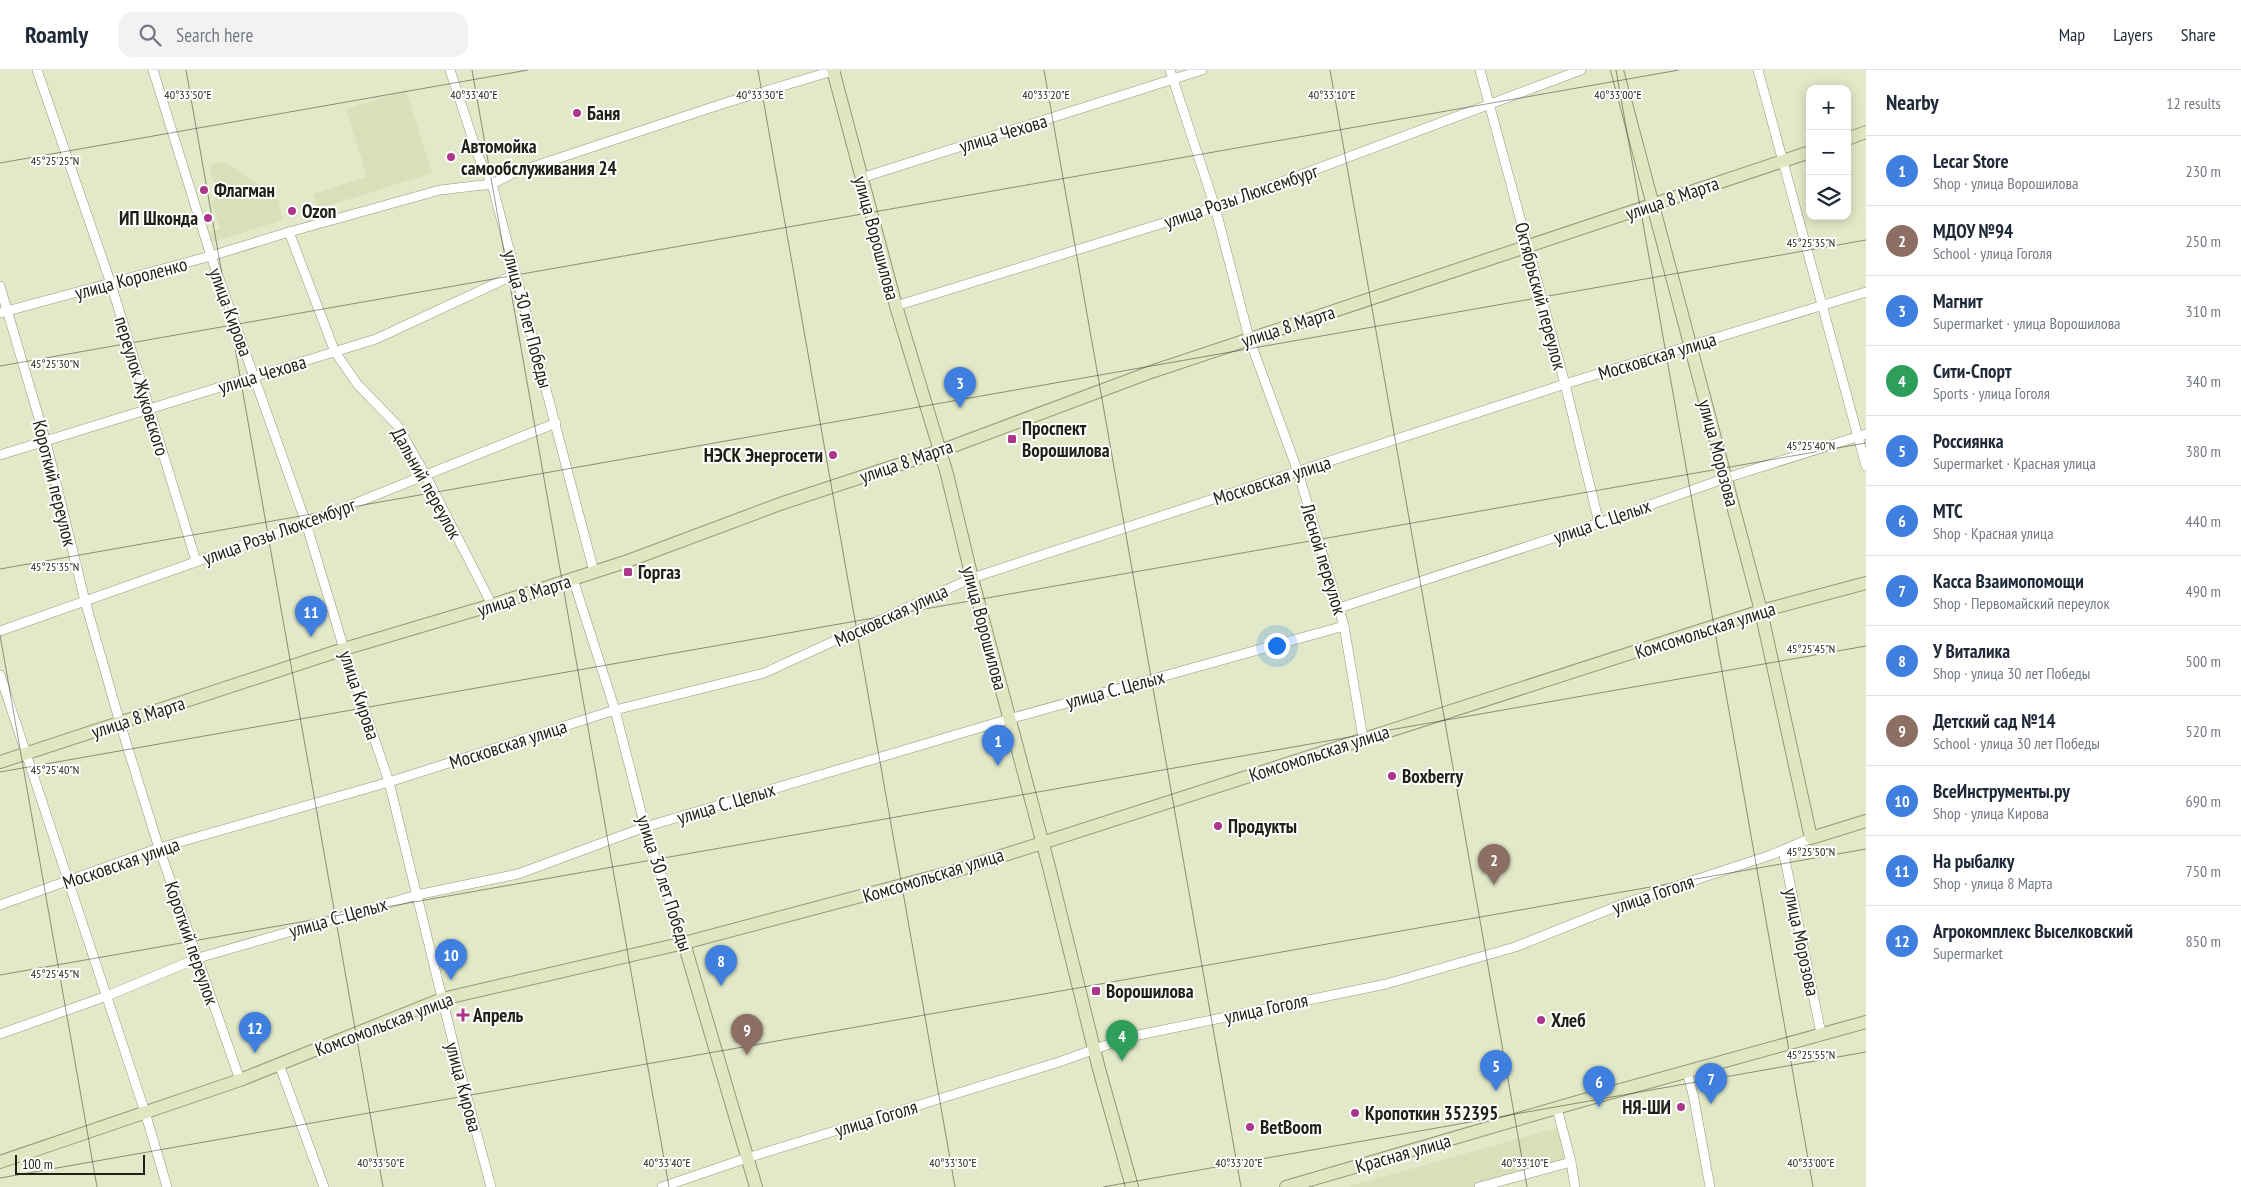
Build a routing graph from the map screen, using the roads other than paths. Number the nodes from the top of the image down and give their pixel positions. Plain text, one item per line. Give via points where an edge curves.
1 (37, 70) edge
2 (153, 70) edge
3 (450, 70) edge
4 (834, 70) edge
5 (1170, 70) edge
6 (1202, 70) edge
7 (1480, 70) edge
8 (1581, 70) edge
9 (1617, 70) edge
10 (1758, 70) edge
11 (1173, 80) junction
12 (1491, 105) junction
13 (1866, 132) edge
14 (1851, 138) edge
15 (1806, 153) edge
16 (1784, 161) junction
17 (861, 178) junction
18 (492, 184) junction
19 (1653, 205) junction
20 (1215, 207) junction
21 (289, 232) junction
22 (1527, 247) junction
23 (211, 256) junction
24 (516, 274) junction
25 (111, 284) junction
26 (0, 286) edge
27 (1866, 292) edge
28 (896, 306) junction
29 (1823, 306) junction
30 (4, 312) edge
31 (1249, 338) junction
32 (1691, 345) junction
33 (335, 352) junction
34 (254, 376) junction
35 (1565, 384) junction
36 (149, 410) junction
37 (556, 423) junction
38 (1862, 435) edge
39 (46, 442) junction
40 (940, 451) junction
41 (0, 455) edge
42 (1866, 466) edge
43 (1298, 472) junction
44 (426, 476) junction
45 (1726, 478) junction
46 (306, 523) junction
47 (1598, 523) junction
48 (196, 561) junction
49 (594, 572) junction
50 (972, 578) junction
51 (573, 579) junction
52 (1866, 583) edge
53 (85, 601) junction
54 (492, 605) junction
55 (1339, 608) junction
56 (1761, 611) junction
57 (1344, 626) junction
58 (0, 631) edge
59 (344, 649) junction
60 (0, 675) edge
61 (616, 710) junction
62 (1009, 719) junction
63 (120, 723) junction
64 (1363, 738) junction
65 (26, 754) junction
66 (0, 762) edge
67 (389, 782) junction
68 (1866, 821) edge
69 (645, 827) junction
70 (1811, 838) junction
71 (1043, 842) junction
72 (159, 848) junction
73 (1783, 850) junction
74 (69, 881) junction
75 (417, 895) junction
76 (0, 905) edge
77 (684, 943) junction
78 (198, 958) junction
79 (107, 996) junction
80 (442, 999) junction
81 (1866, 1022) edge
82 (1821, 1033) junction
83 (0, 1034) edge
84 (1094, 1050) junction
85 (279, 1064) junction
86 (1687, 1071) junction
87 (240, 1080) junction
88 (1557, 1108) junction
89 (145, 1112) junction
90 (747, 1158) junction
91 (0, 1162) edge
92 (1571, 1162) junction
93 (1291, 1186) edge
94 (167, 1187) edge
95 (324, 1187) edge
96 (491, 1187) edge
97 (662, 1187) edge
98 (756, 1187) edge
99 (1132, 1187) edge
100 (1479, 1187) edge
101 (1575, 1187) edge
102 (1710, 1187) edge

1 - 25 street, переулок Жуковского
2 - 23 street, улица Кирова
3 - 18 street, улица 30 лет Победы via 479,158
4 - 17 main road, улица Ворошилова
4 - 18 street, улица Короленко via 514,173
5 - 11 street, Лесной переулок
6 - 11 street, улица Чехова
7 - 12 street, Октябрьский переулок
8 - 12 street, улица Розы Люксембург
9 - 19 main road, улица Морозова
10 - 16 street
11 - 17 street, улица Чехова
11 - 20 street, Лесной переулок
12 - 20 street, улица Розы Люксембург
12 - 22 street, Октябрьский переулок
13 - 14 main road
15 - 16 main road, улица 8 Марта
16 - 19 main road, улица 8 Марта
16 - 29 street
17 - 28 main road, улица Ворошилова
18 - 21 street, улица Короленко via 440,190
18 - 24 street, улица 30 лет Победы
19 - 22 main road, улица 8 Марта
19 - 32 main road, улица Морозова
20 - 28 street, улица Розы Люксембург
20 - 31 street, Лесной переулок
21 - 23 street, улица Короленко
21 - 33 street, Дальний переулок
22 - 31 main road, улица 8 Марта
22 - 35 street, Октябрьский переулок
23 - 25 street, улица Короленко
23 - 34 street, улица Кирова
24 - 33 street, улица Чехова via 376,339
24 - 37 street, улица 30 лет Победы
25 - 30 street, улица Короленко
25 - 36 street, переулок Жуковского
26 - 30 street, Короткий переулок
27 - 29 street, Московская улица
28 - 40 main road, улица Ворошилова
29 - 32 street, Московская улица
29 - 38 street
30 - 39 street, Короткий переулок
31 - 40 main road, улица 8 Марта
31 - 43 street, Лесной переулок
32 - 35 street, Московская улица
32 - 45 main road, улица Морозова
33 - 34 street, улица Чехова
33 - 44 street, Дальний переулок via 358,385 397,425
34 - 36 street, улица Чехова
34 - 46 street, улица Кирова
35 - 43 street, Московская улица
35 - 47 street, Октябрьский переулок
36 - 39 street, улица Чехова
36 - 48 street, переулок Жуковского
37 - 44 street, улица Розы Люксембург
37 - 49 street, улица 30 лет Победы
38 - 42 street
38 - 45 street, улица С. Целых
39 - 41 street, улица Чехова
39 - 53 street, Короткий переулок
40 - 49 main road, улица 8 Марта via 780,504
40 - 50 main road, улица Ворошилова
43 - 50 street, Московская улица
43 - 55 street, Лесной переулок
44 - 46 street, улица Розы Люксембург
44 - 54 street, Дальний переулок
45 - 47 street, улица С. Целых
45 - 56 main road, улица Морозова
46 - 48 street, улица Розы Люксембург
46 - 59 street, улица Кирова
47 - 55 street, улица С. Целых
48 - 53 street, улица Розы Люксембург
49 - 51 main road, улица 8 Марта
50 - 61 street, Московская улица via 764,673
50 - 62 main road, улица Ворошилова
51 - 54 main road, улица 8 Марта
51 - 61 street, улица 30 лет Победы
52 - 56 main road, Комсомольская улица
53 - 58 street, улица Розы Люксембург
53 - 63 street, Короткий переулок
54 - 59 main road, улица 8 Марта
55 - 57 street, Лесной переулок
56 - 64 main road, Комсомольская улица
56 - 70 main road, улица Морозова
57 - 62 street, улица С. Целых
57 - 64 street, Лесной переулок
59 - 63 main road, улица 8 Марта
59 - 67 street, улица Кирова
60 - 65 street
61 - 67 street, Московская улица
61 - 69 street, улица 30 лет Победы
62 - 69 street, улица С. Целых
62 - 71 main road, улица Ворошилова
63 - 65 main road, улица 8 Марта
63 - 72 street, Короткий переулок
64 - 71 main road, Комсомольская улица
65 - 66 main road, улица 8 Марта
65 - 74 street
67 - 72 street, Московская улица
67 - 75 street, улица Кирова
68 - 70 main road, улица Гоголя
69 - 75 street, улица С. Целых via 518,874
69 - 77 street, улица 30 лет Победы
70 - 73 street, улица Гоголя
71 - 77 main road, Комсомольская улица via 936,876
71 - 84 main road, улица Ворошилова
72 - 74 street, Московская улица
72 - 78 street, Короткий переулок
73 - 82 street, улица Морозова
73 - 84 street, улица Гоголя via 1628,902 1515,947 1386,984 1129,1036
74 - 76 street, Московская улица
74 - 79 street
75 - 78 street, улица С. Целых
75 - 80 street, улица Кирова
77 - 80 main road, Комсомольская улица
77 - 90 main road, улица 30 лет Победы
78 - 79 street, улица С. Целых
78 - 87 street, Короткий переулок
79 - 83 street, улица С. Целых
79 - 89 street
80 - 85 main road, Комсомольская улица
80 - 96 street, улица Кирова
81 - 82 main road, Красная улица
82 - 86 main road, Красная улица
84 - 90 street, улица Гоголя
84 - 99 main road, улица Ворошилова
85 - 87 main road, Комсомольская улица
85 - 95 street
86 - 88 main road, Красная улица
86 - 102 street
87 - 89 main road, Комсомольская улица
88 - 92 street
88 - 93 main road, Красная улица
89 - 91 main road, Комсомольская улица
89 - 94 street
90 - 97 street, улица Гоголя
90 - 98 main road, улица 30 лет Победы
92 - 100 street
92 - 101 street

